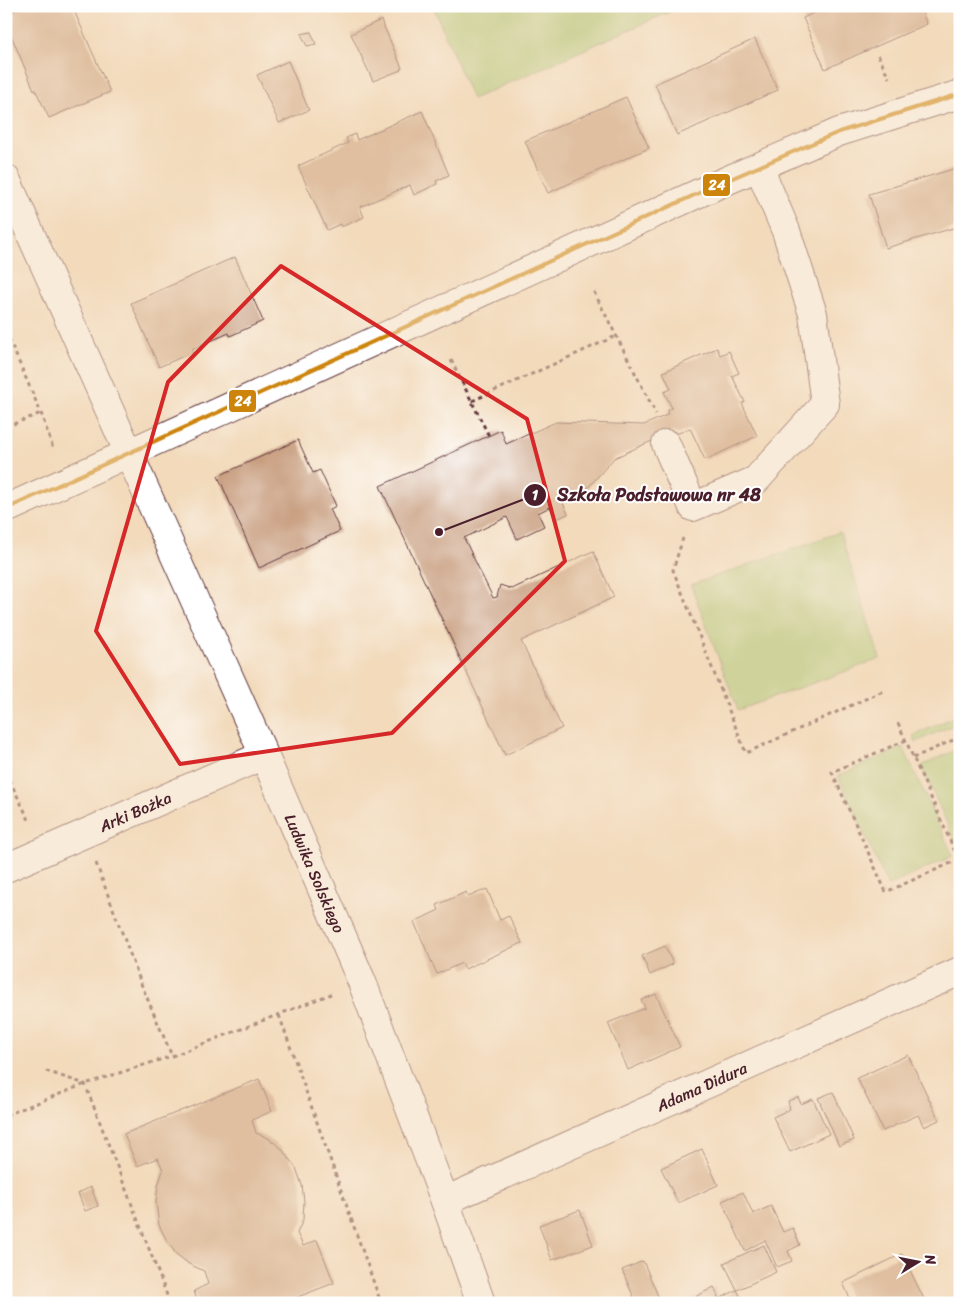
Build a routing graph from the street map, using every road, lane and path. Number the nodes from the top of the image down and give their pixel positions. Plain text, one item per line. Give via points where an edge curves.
1 (878, 54) dead end
2 (889, 78) dead end
3 (960, 94) edge
4 (759, 167) junction
5 (6, 179) edge
6 (594, 292) dead end
7 (6, 332) edge
8 (616, 336) junction
9 (451, 360) dead end
10 (472, 401) junction
11 (41, 413) junction
12 (6, 427) edge
13 (662, 432) joint
14 (488, 436) dead end
15 (53, 448) dead end
16 (130, 453) junction
17 (6, 509) edge
18 (673, 570) dead end
19 (885, 690) dead end
20 (898, 723) dead end
21 (960, 737) edge
22 (906, 740) junction
23 (264, 755) junction
24 (914, 758) junction
25 (84, 833) junction
26 (959, 862) edge
27 (6, 868) edge
28 (960, 971) edge
29 (334, 993) dead end
30 (279, 1015) junction
31 (172, 1056) junction
32 (46, 1071) dead end
33 (85, 1084) junction
34 (6, 1115) edge
35 (445, 1201) junction
36 (170, 1303) edge
37 (381, 1303) edge
38 (481, 1303) edge

1 - 2 path
3 - 4 street via 839,132
4 - 13 street via 786,231 813,314 825,404 756,480 693,507
4 - 16 street
5 - 16 street, Ludwika Solskiego
6 - 8 path
7 - 11 path
8 - 10 path
8 - 13 path
9 - 10 path
10 - 14 path
11 - 12 path
11 - 15 path
16 - 17 street
16 - 23 street, Ludwika Solskiego
18 - 19 path via 746,753
20 - 22 path
21 - 24 path
22 - 24 path
22 - 26 path via 832,772 886,892
23 - 25 street, Arki Bożka
23 - 35 street, Ludwika Solskiego via 362,982
24 - 26 path
25 - 27 street, Arki Bożka
25 - 31 path
28 - 35 street, Adama Didura
29 - 30 path
30 - 31 path
30 - 37 path
31 - 33 path
32 - 33 path
33 - 34 path
33 - 36 path
35 - 38 street, Ludwika Solskiego

